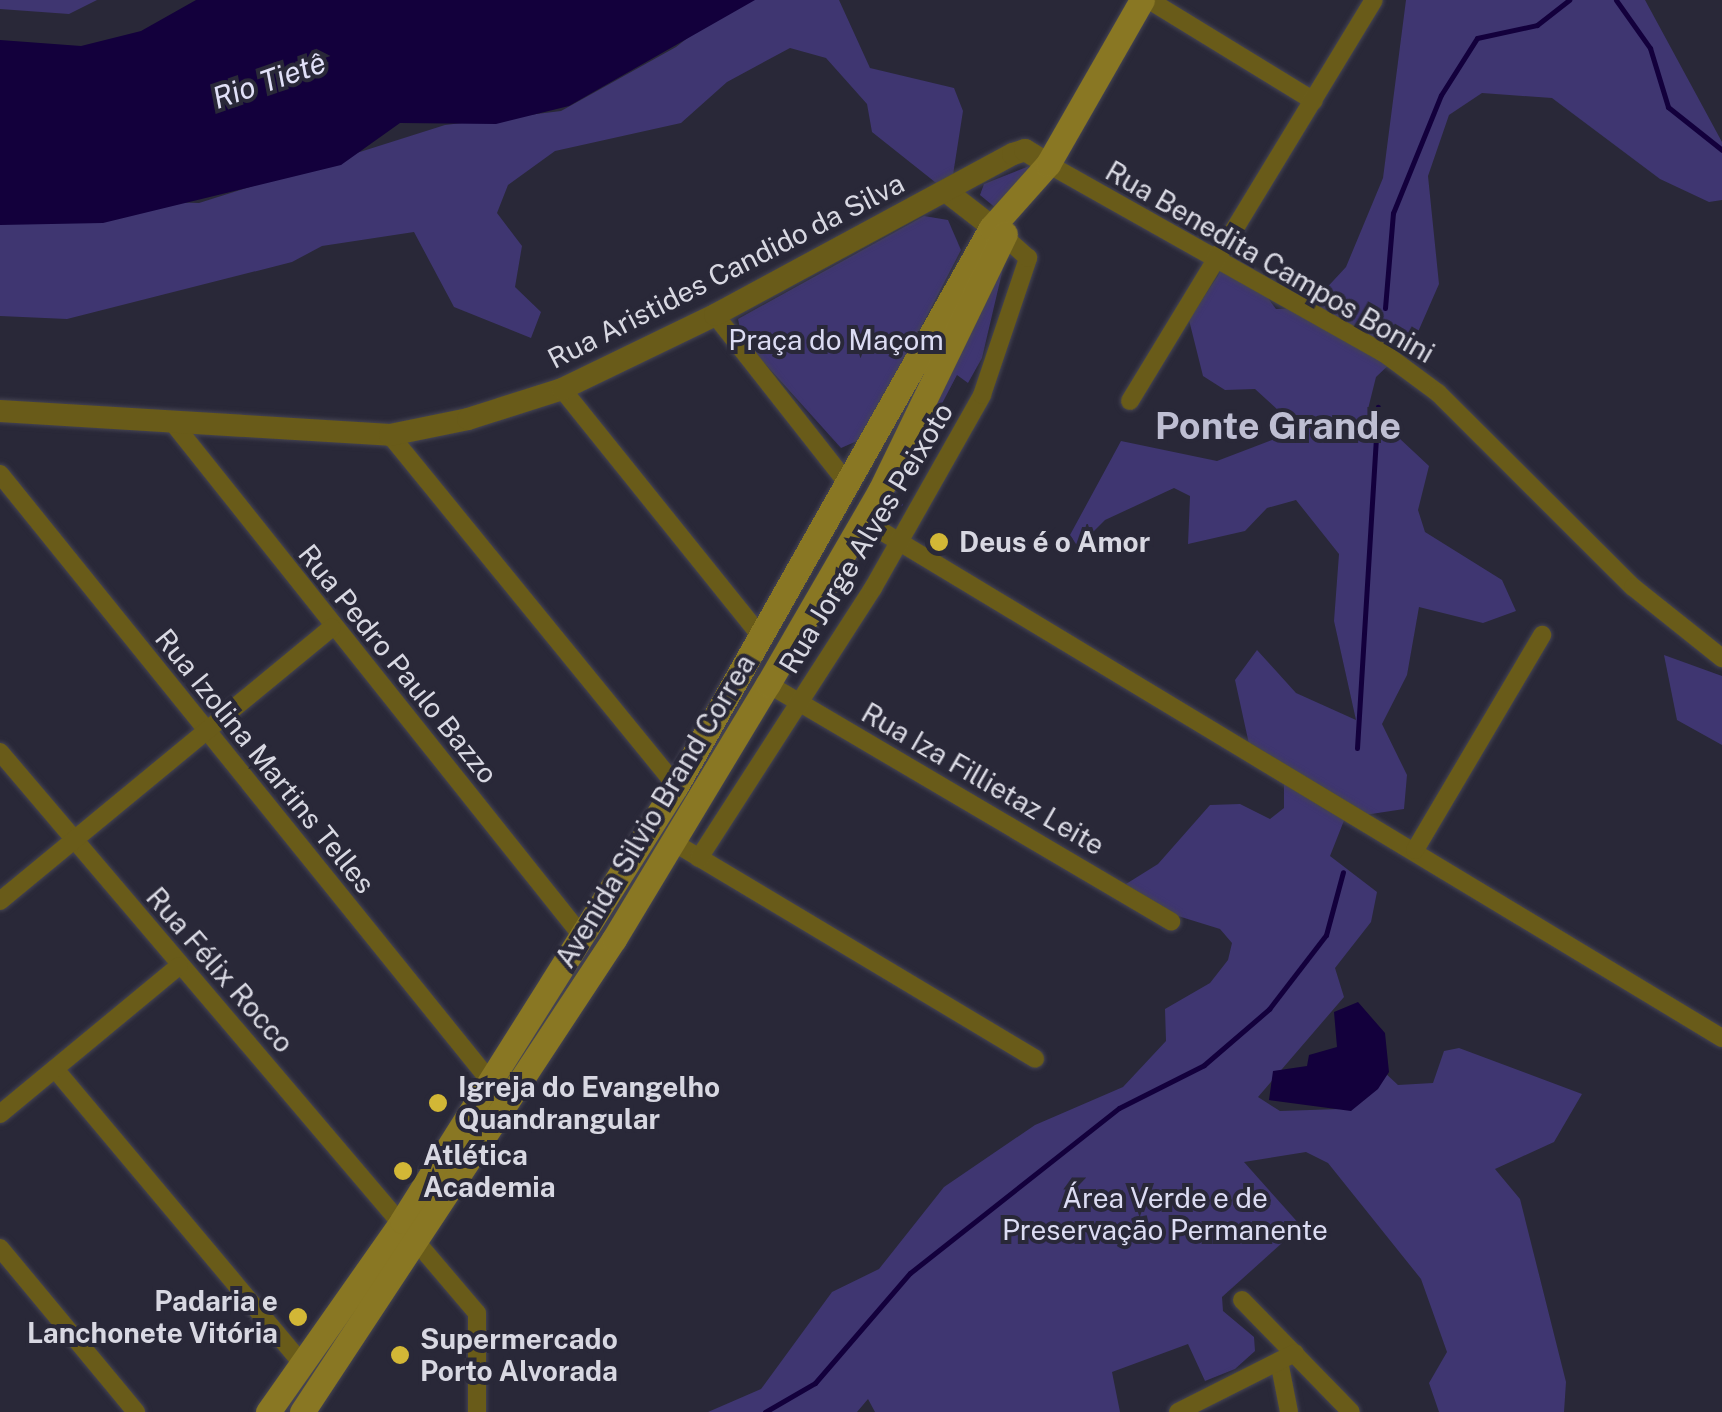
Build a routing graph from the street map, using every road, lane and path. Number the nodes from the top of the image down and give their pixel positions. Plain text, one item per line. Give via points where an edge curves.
1 (1142, 0) edge
2 (1149, 0) edge
3 (1374, 0) edge
4 (1314, 101) junction
5 (1048, 164) junction
6 (948, 192) junction
7 (1002, 227) junction
8 (1219, 264) junction
9 (715, 315) junction
10 (562, 389) junction
11 (1130, 401) dead end
12 (0, 411) edge
13 (173, 423) junction
14 (390, 436) junction
15 (0, 474) edge
16 (849, 486) junction
17 (862, 520) junction
18 (897, 545) junction
19 (332, 628) junction
20 (1542, 635) dead end
21 (763, 639) junction
22 (1722, 658) edge
23 (768, 684) junction
24 (800, 703) junction
25 (206, 732) junction
26 (0, 752) edge
27 (676, 786) junction
28 (73, 841) junction
29 (673, 842) junction
30 (1415, 850) junction
31 (699, 858) junction
32 (0, 901) edge
33 (1171, 921) dead end
34 (582, 936) junction
35 (179, 966) junction
36 (1722, 1038) edge
37 (1035, 1059) dead end
38 (56, 1069) junction
39 (490, 1081) junction
40 (0, 1114) edge
41 (410, 1231) junction
42 (0, 1248) edge
43 (1242, 1300) dead end
44 (1287, 1357) junction
45 (303, 1365) junction
46 (136, 1412) edge
47 (268, 1412) edge
48 (302, 1412) edge
49 (477, 1412) edge
50 (1178, 1412) edge
51 (1289, 1412) edge
52 (1351, 1412) edge

1 - 5 main road
2 - 4 street
3 - 4 street
4 - 8 street
5 - 6 street, Rua Aristides Candido da Silva via 1025,150
5 - 7 main road
5 - 8 street, Rua Benedita Campos Bonini
6 - 7 street
6 - 9 street, Rua Aristides Candido da Silva
7 - 16 main road, Avenida Silvio Brand Correa
7 - 17 main road, Avenida Silvio Brand Correa
7 - 18 street, Rua Jorge Alves Peixoto via 1028,258 982,395
8 - 11 street
8 - 22 street, Rua Benedita Campos Bonini via 1384,353 1438,394 1633,588
9 - 10 street, Rua Aristides Candido da Silva
9 - 16 street
10 - 14 street, Rua Aristides Candido da Silva
10 - 21 street
12 - 13 street, Rua Aristides Candido da Silva
13 - 14 street, Rua Aristides Candido da Silva
13 - 19 street, Rua Pedro Paulo Bazzo
14 - 27 street
15 - 25 street, Rua Izolina Martins Telles
16 - 21 main road, Avenida Silvio Brand Correa
17 - 18 street
17 - 23 main road, Avenida Silvio Brand Correa
18 - 24 street, Rua Jorge Alves Peixoto
18 - 30 street
19 - 25 street
19 - 34 street, Rua Pedro Paulo Bazzo
20 - 30 street
21 - 27 main road, Avenida Silvio Brand Correa
23 - 24 street, Rua Iza Fillietaz Leite
23 - 29 main road, Avenida Silvio Brand Correa
24 - 31 street, Rua Jorge Alves Peixoto
24 - 33 street, Rua Iza Fillietaz Leite
25 - 28 street
25 - 39 street, Rua Izolina Martins Telles
26 - 28 street, Rua Félix Rocco
27 - 34 main road, Avenida Silvio Brand Correa
28 - 32 street
28 - 35 street, Rua Félix Rocco
29 - 31 street
29 - 41 main road, Avenida Silvio Brand Correa
30 - 36 street
31 - 37 street
34 - 39 main road, Avenida Silvio Brand Correa
35 - 38 street
35 - 41 street, Rua Félix Rocco
38 - 40 street
38 - 45 street
39 - 41 main road, Avenida Silvio Brand Correa
41 - 45 main road, Avenida Silvio Brand Correa
41 - 48 main road, Avenida Silvio Brand Correa
41 - 49 street, Rua Félix Rocco via 477,1313
42 - 46 street
43 - 44 street
44 - 50 street
44 - 51 street
44 - 52 street
45 - 47 main road, Avenida Silvio Brand Correa

